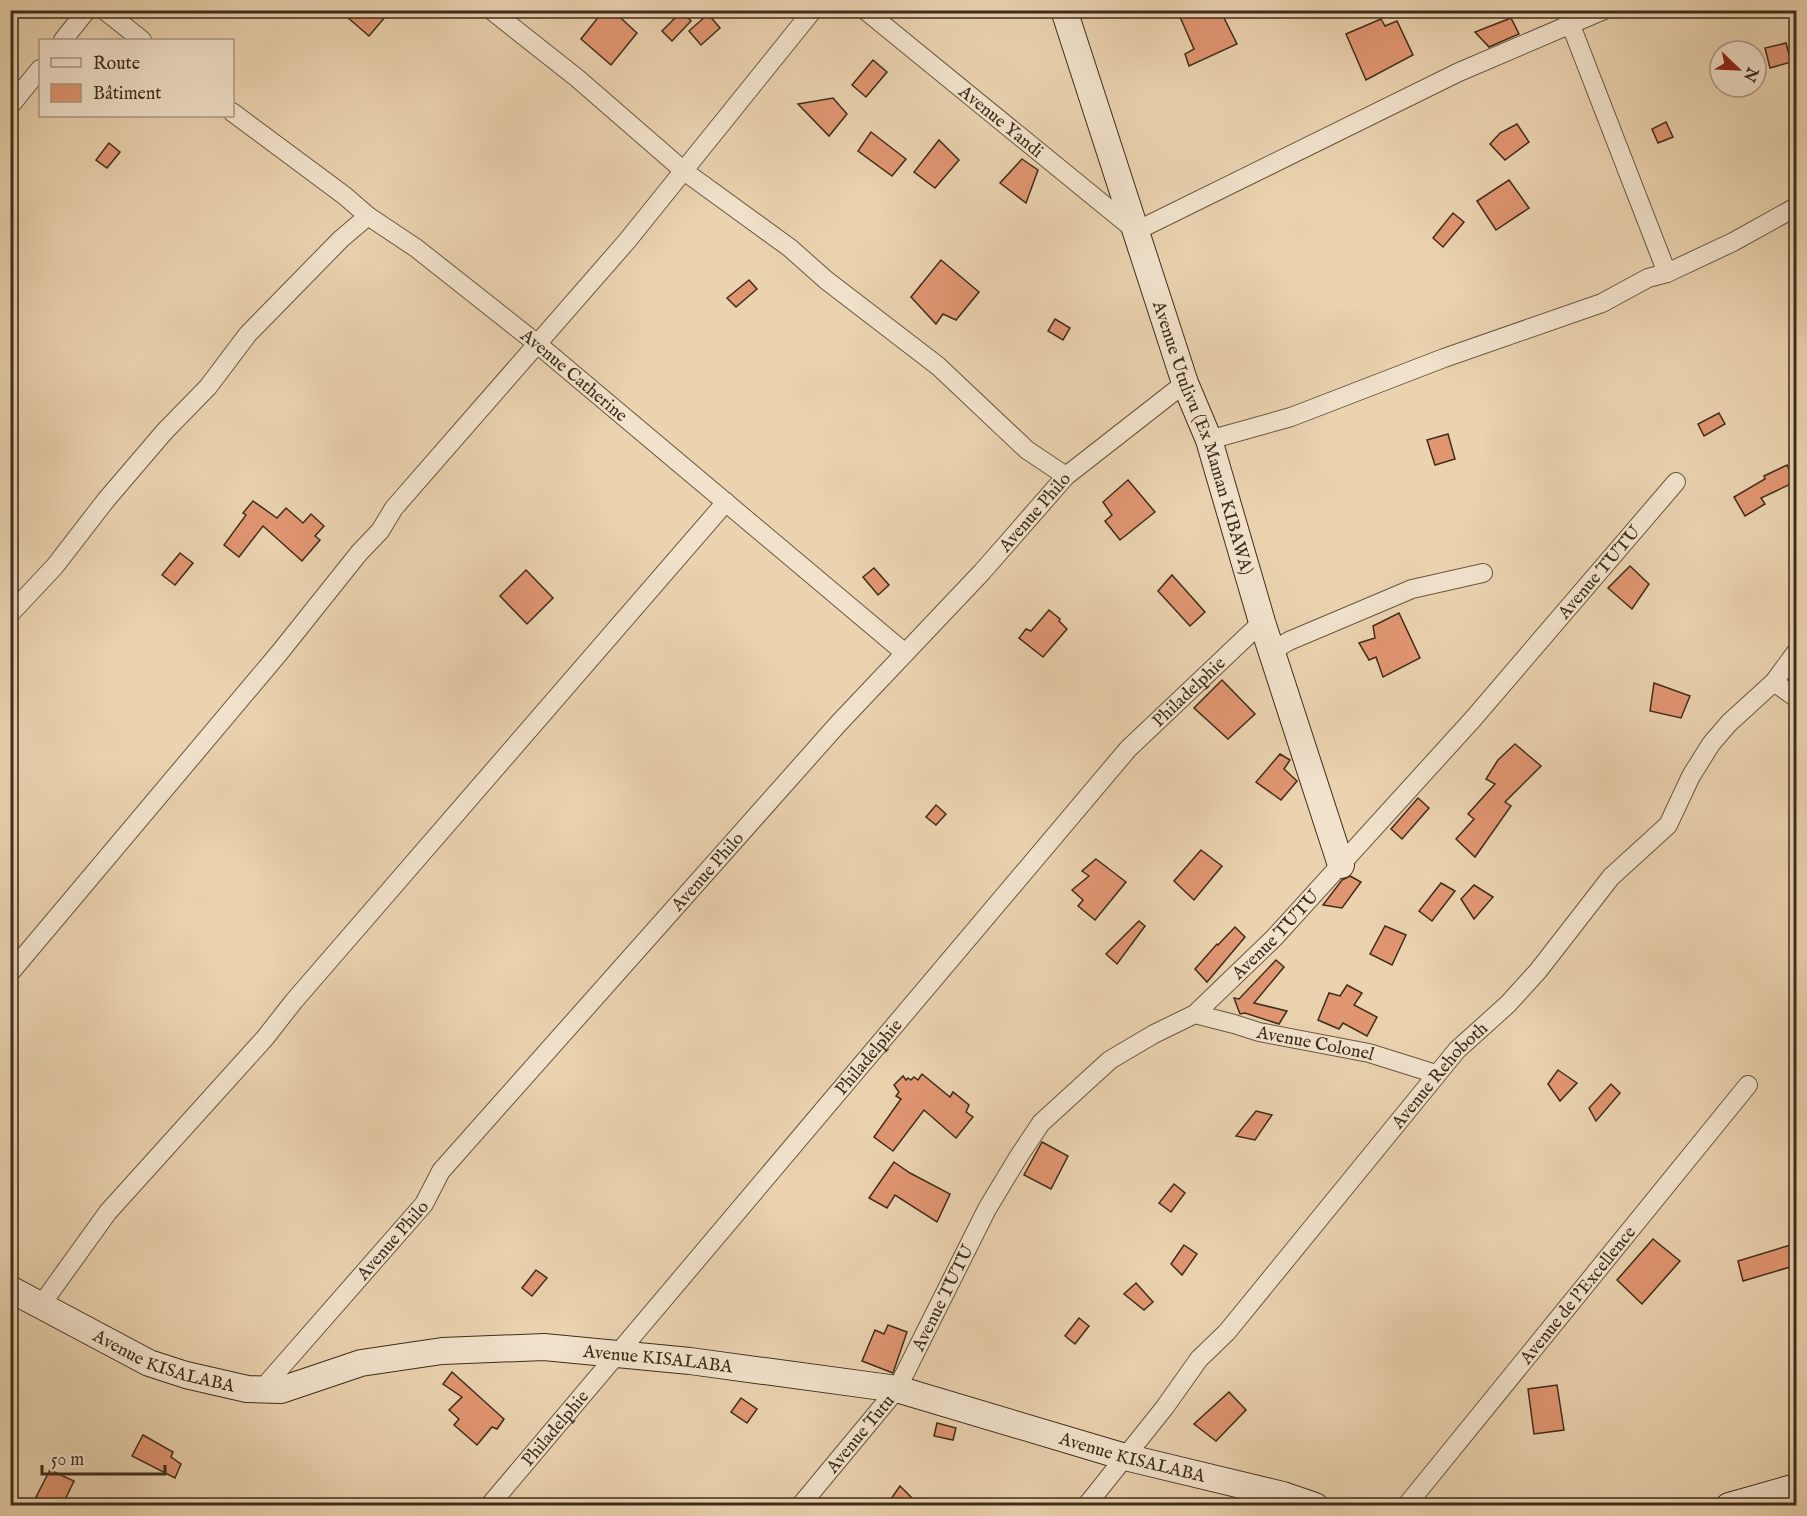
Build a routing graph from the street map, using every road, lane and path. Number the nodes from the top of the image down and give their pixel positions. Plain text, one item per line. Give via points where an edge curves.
1 (87, 10) edge
2 (104, 10) edge
3 (491, 10) edge
4 (813, 10) edge
5 (866, 10) edge
6 (1064, 10) edge
7 (1604, 10) edge
8 (1567, 18) edge
9 (64, 39) edge
10 (141, 39) edge
11 (39, 70) edge
12 (10, 106) edge
13 (234, 113) edge
14 (684, 171) junction
15 (1797, 207) edge
16 (368, 216) junction
17 (1136, 231) junction
18 (1667, 273) junction
19 (537, 343) junction
20 (1185, 383) junction
21 (1209, 440) junction
22 (1066, 476) junction
23 (1676, 482) dead end
24 (726, 502) junction
25 (1483, 573) dead end
26 (10, 614) edge
27 (1262, 622) junction
28 (1272, 651) junction
29 (1797, 652) edge
30 (905, 653) junction
31 (1774, 682) junction
32 (1797, 698) edge
33 (1341, 865) junction
34 (10, 973) edge
35 (1195, 1014) junction
36 (1436, 1074) junction
37 (1748, 1085) dead end
38 (10, 1288) edge
39 (41, 1305) junction
40 (617, 1355) junction
41 (262, 1389) junction
42 (897, 1389) junction
43 (1125, 1457) junction
44 (1797, 1487) edge
45 (489, 1506) edge
46 (800, 1506) edge
47 (1086, 1506) edge
48 (1315, 1506) edge
49 (1406, 1506) edge
50 (1729, 1506) edge

1 - 9 street
2 - 10 street
3 - 14 street
4 - 14 street
5 - 17 street, Avenue Yandi
6 - 17 street, Avenue Utulivu (Ex Maman KIBAWA)
7 - 8 street
8 - 17 street
8 - 18 street
11 - 12 street
13 - 16 street, Avenue Catherine
14 - 19 street
14 - 22 street via 790,248 938,366 1027,450
15 - 18 street
16 - 19 street, Avenue Catherine via 416,248
16 - 26 street via 341,238 248,334 208,387 165,431 55,566
17 - 20 street, Avenue Utulivu (Ex Maman KIBAWA)
18 - 21 street via 1648,278 1602,303 1291,417
19 - 24 street, Avenue Catherine
19 - 34 street via 394,508 380,531
20 - 21 street, Avenue Utulivu (Ex Maman KIBAWA)
20 - 22 street, Avenue Philo
21 - 27 street, Avenue Utulivu (Ex Maman KIBAWA)
22 - 30 street, Avenue Philo
23 - 33 street, Avenue TUTU via 1473,719
24 - 30 street, Avenue Catherine
24 - 39 street via 265,1038 108,1212
25 - 28 street via 1412,589
27 - 28 street, Avenue Utulivu (Ex Maman KIBAWA)
27 - 40 street, Philadelphie via 1128,749
28 - 33 street, Avenue Utulivu (Ex Maman KIBAWA)
29 - 31 street, Avenue Rehoboth
30 - 41 street, Avenue Philo via 441,1171 424,1204
31 - 32 street
31 - 36 street, Avenue Rehoboth via 1711,744 1668,825 1611,877 1538,971
33 - 35 street, Avenue TUTU via 1274,938
35 - 36 street, Avenue Colonel via 1259,1032 1369,1053
35 - 42 street, Avenue TUTU via 1110,1060 1041,1123 987,1209
36 - 43 street, Avenue Rehoboth via 1227,1332 1199,1359
37 - 49 street, Avenue de l'Excellence
38 - 39 street, Avenue KISALABA
39 - 41 street, Avenue KISALABA via 148,1363 246,1389
40 - 41 street, Avenue KISALABA via 544,1347 442,1351 361,1363 281,1390
40 - 42 street, Avenue KISALABA
40 - 45 street, Philadelphie
42 - 43 street, Avenue KISALABA
42 - 46 street, Avenue Tutu
43 - 47 street, Avenue Rehoboth
43 - 48 street, Avenue KISALABA
44 - 50 street

